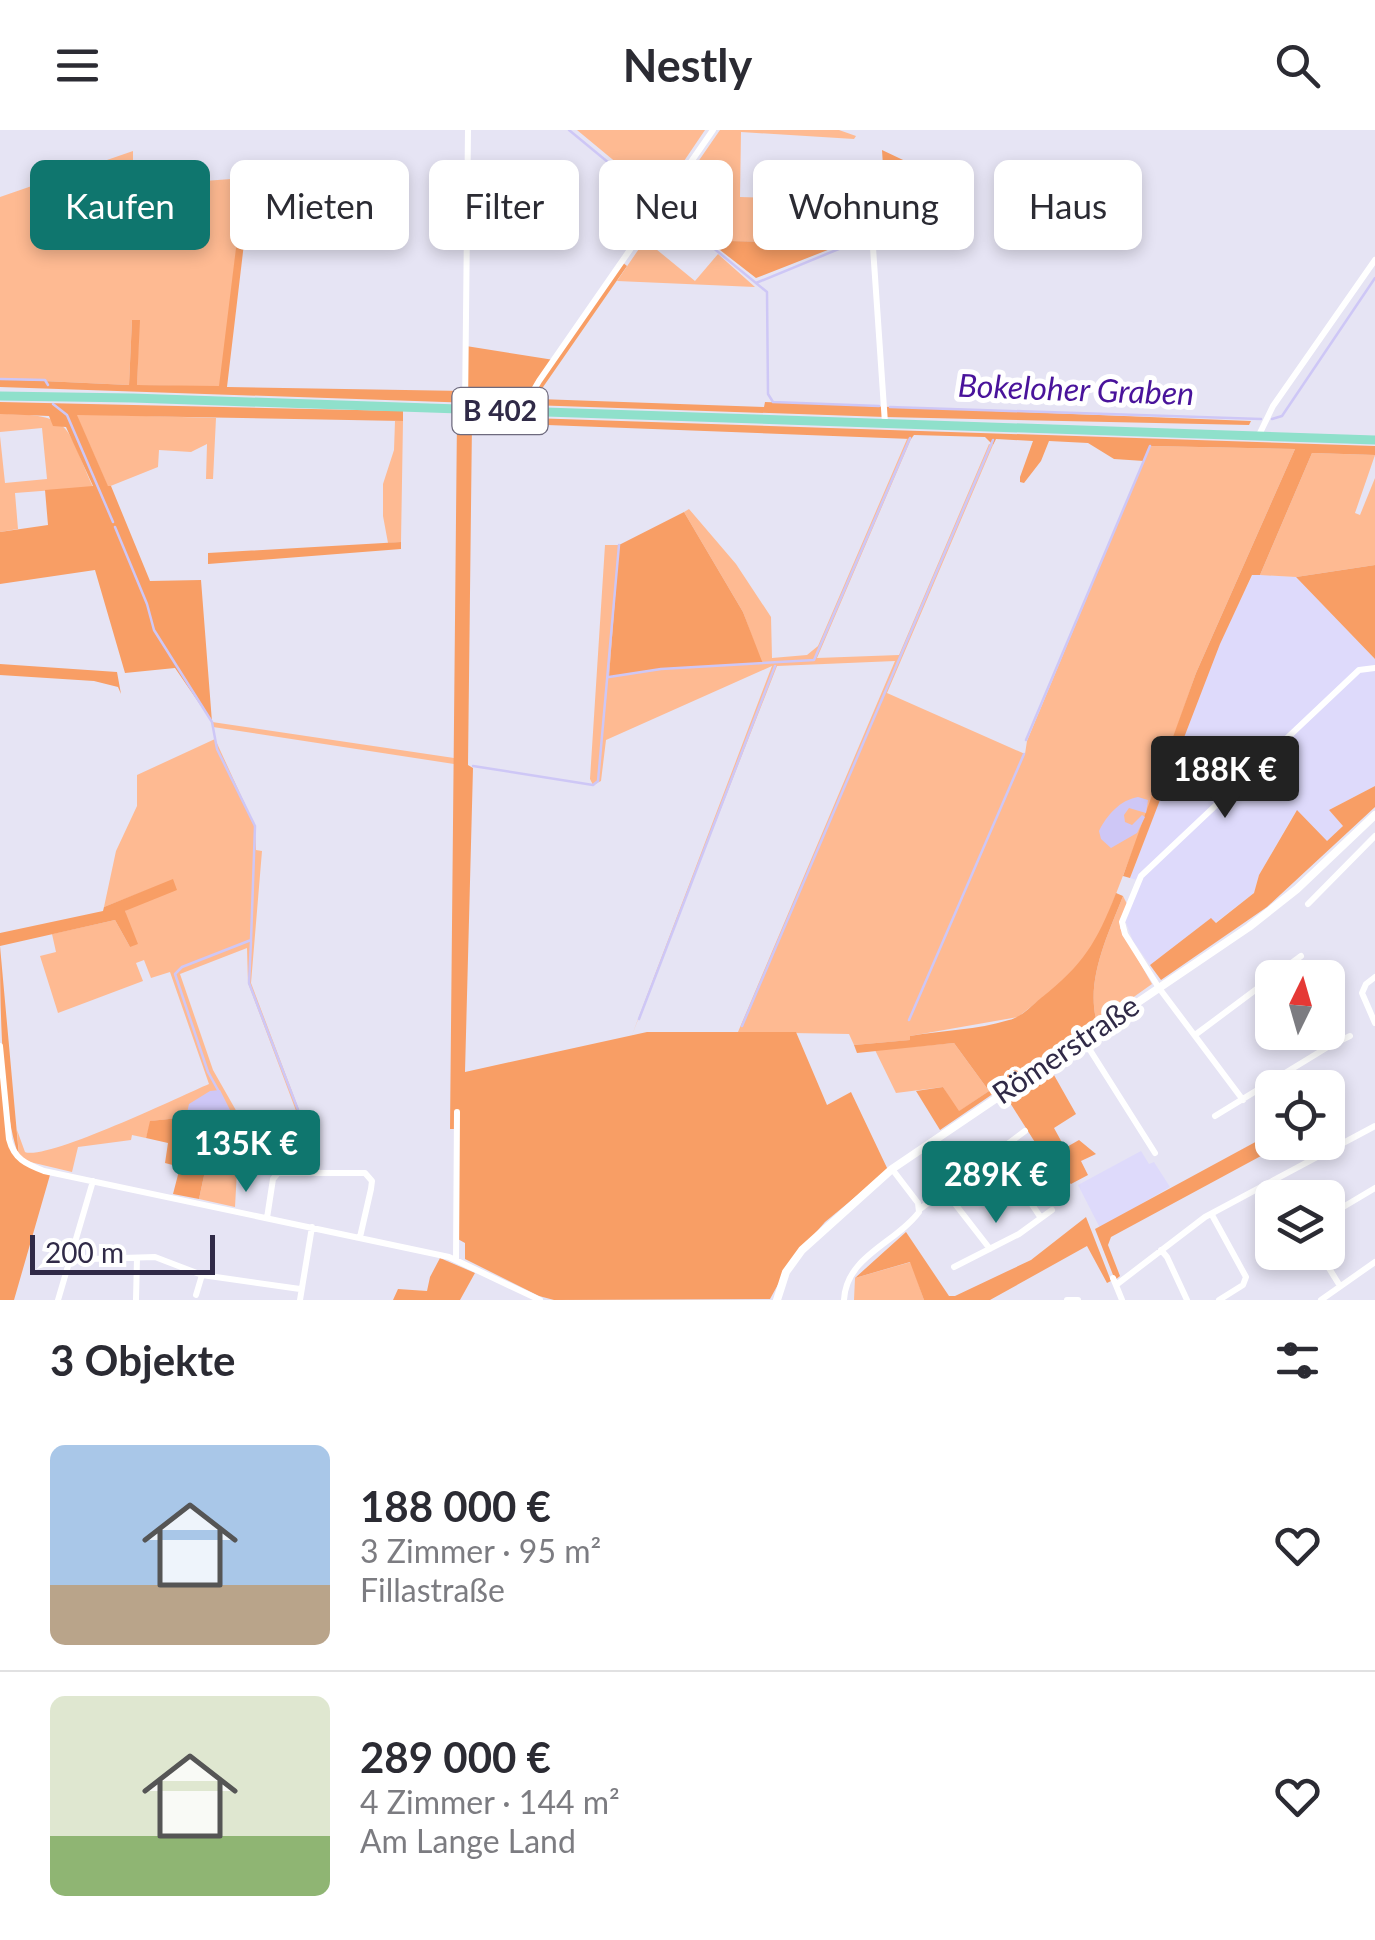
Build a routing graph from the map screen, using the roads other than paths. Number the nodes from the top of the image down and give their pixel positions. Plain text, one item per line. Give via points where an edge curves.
1 (468, 130) edge
2 (713, 130) edge
3 (873, 250) edge
4 (1375, 260) edge
5 (0, 396) edge
6 (465, 410) junction
7 (528, 412) junction
8 (886, 423) junction
9 (1260, 435) junction
10 (1375, 440) edge
11 (1375, 668) edge
12 (1375, 815) edge
13 (1375, 836) edge
14 (1308, 904) dead end
15 (1301, 956) dead end
16 (1296, 960) edge
17 (1375, 977) edge
18 (1160, 988) junction
19 (1255, 992) edge
20 (1375, 1024) edge
21 (1194, 1036) junction
22 (1350, 1036) dead end
23 (1083, 1039) junction
24 (0, 1046) edge
25 (1321, 1051) joint
26 (1242, 1100) junction
27 (457, 1112) dead end
28 (1215, 1116) dead end
29 (1375, 1126) edge
30 (1025, 1130) dead end
31 (997, 1152) junction
32 (1155, 1153) dead end
33 (366, 1160) dead end
34 (263, 1169) dead end
35 (892, 1170) junction
36 (365, 1172) junction
37 (278, 1173) junction
38 (1278, 1180) edge
39 (94, 1181) junction
40 (1375, 1188) edge
41 (945, 1191) junction
42 (1255, 1192) edge
43 (1345, 1206) edge
44 (920, 1210) junction
45 (1052, 1210) dead end
46 (1212, 1215) junction
47 (268, 1218) junction
48 (1041, 1218) junction
49 (312, 1228) junction
50 (360, 1237) junction
51 (990, 1250) junction
52 (1161, 1250) junction
53 (72, 1256) junction
54 (137, 1258) junction
55 (456, 1259) junction
56 (1375, 1262) edge
57 (954, 1267) dead end
58 (1330, 1270) edge
59 (202, 1276) junction
60 (1340, 1286) junction
61 (300, 1288) junction
62 (196, 1295) dead end
63 (58, 1300) edge
64 (136, 1300) edge
65 (300, 1300) edge
66 (540, 1300) edge
67 (777, 1300) edge
68 (844, 1300) edge
69 (1068, 1300) edge
70 (1078, 1300) edge
71 (1122, 1300) edge
72 (1186, 1300) edge
73 (1219, 1300) edge
74 (1321, 1300) edge

1 - 6 street
2 - 7 street via 539,381
3 - 8 street
4 - 9 street via 1273,406
5 - 6 main road, B 402
6 - 7 main road, B 402
7 - 8 main road, B 402
8 - 9 main road, B 402
9 - 10 main road, B 402
11 - 18 street via 1359,670 1141,876 1122,928
12 - 18 street, Römerstraße via 1270,912
13 - 14 street
15 - 16 street
17 - 20 street via 1362,994
18 - 21 street
18 - 23 street, Römerstraße
19 - 21 street
21 - 26 street
22 - 25 street
23 - 32 street
23 - 35 street, Römerstraße
24 - 39 street via 12,1150 35,1167
25 - 26 street
26 - 28 street
27 - 55 street
29 - 38 street
30 - 31 street
31 - 41 street
31 - 48 street
33 - 36 street
34 - 37 street
35 - 44 street
35 - 67 street, Römerstraße via 802,1250
36 - 37 street
36 - 50 street via 372,1189
37 - 47 street
39 - 47 street
39 - 53 street
40 - 43 street
41 - 44 street
41 - 51 street
42 - 46 street
44 - 68 street via 856,1268
45 - 48 street
46 - 52 street
46 - 73 street via 1246,1277
47 - 49 street
48 - 51 street
49 - 50 street
49 - 61 street
50 - 55 street
51 - 57 street
52 - 71 street via 1114,1282
52 - 72 street
53 - 54 street
53 - 63 street
54 - 59 street via 162,1259
54 - 64 street
55 - 66 street
56 - 60 street
58 - 60 street
59 - 61 street
59 - 62 street
60 - 74 street
61 - 65 street
69 - 70 street

